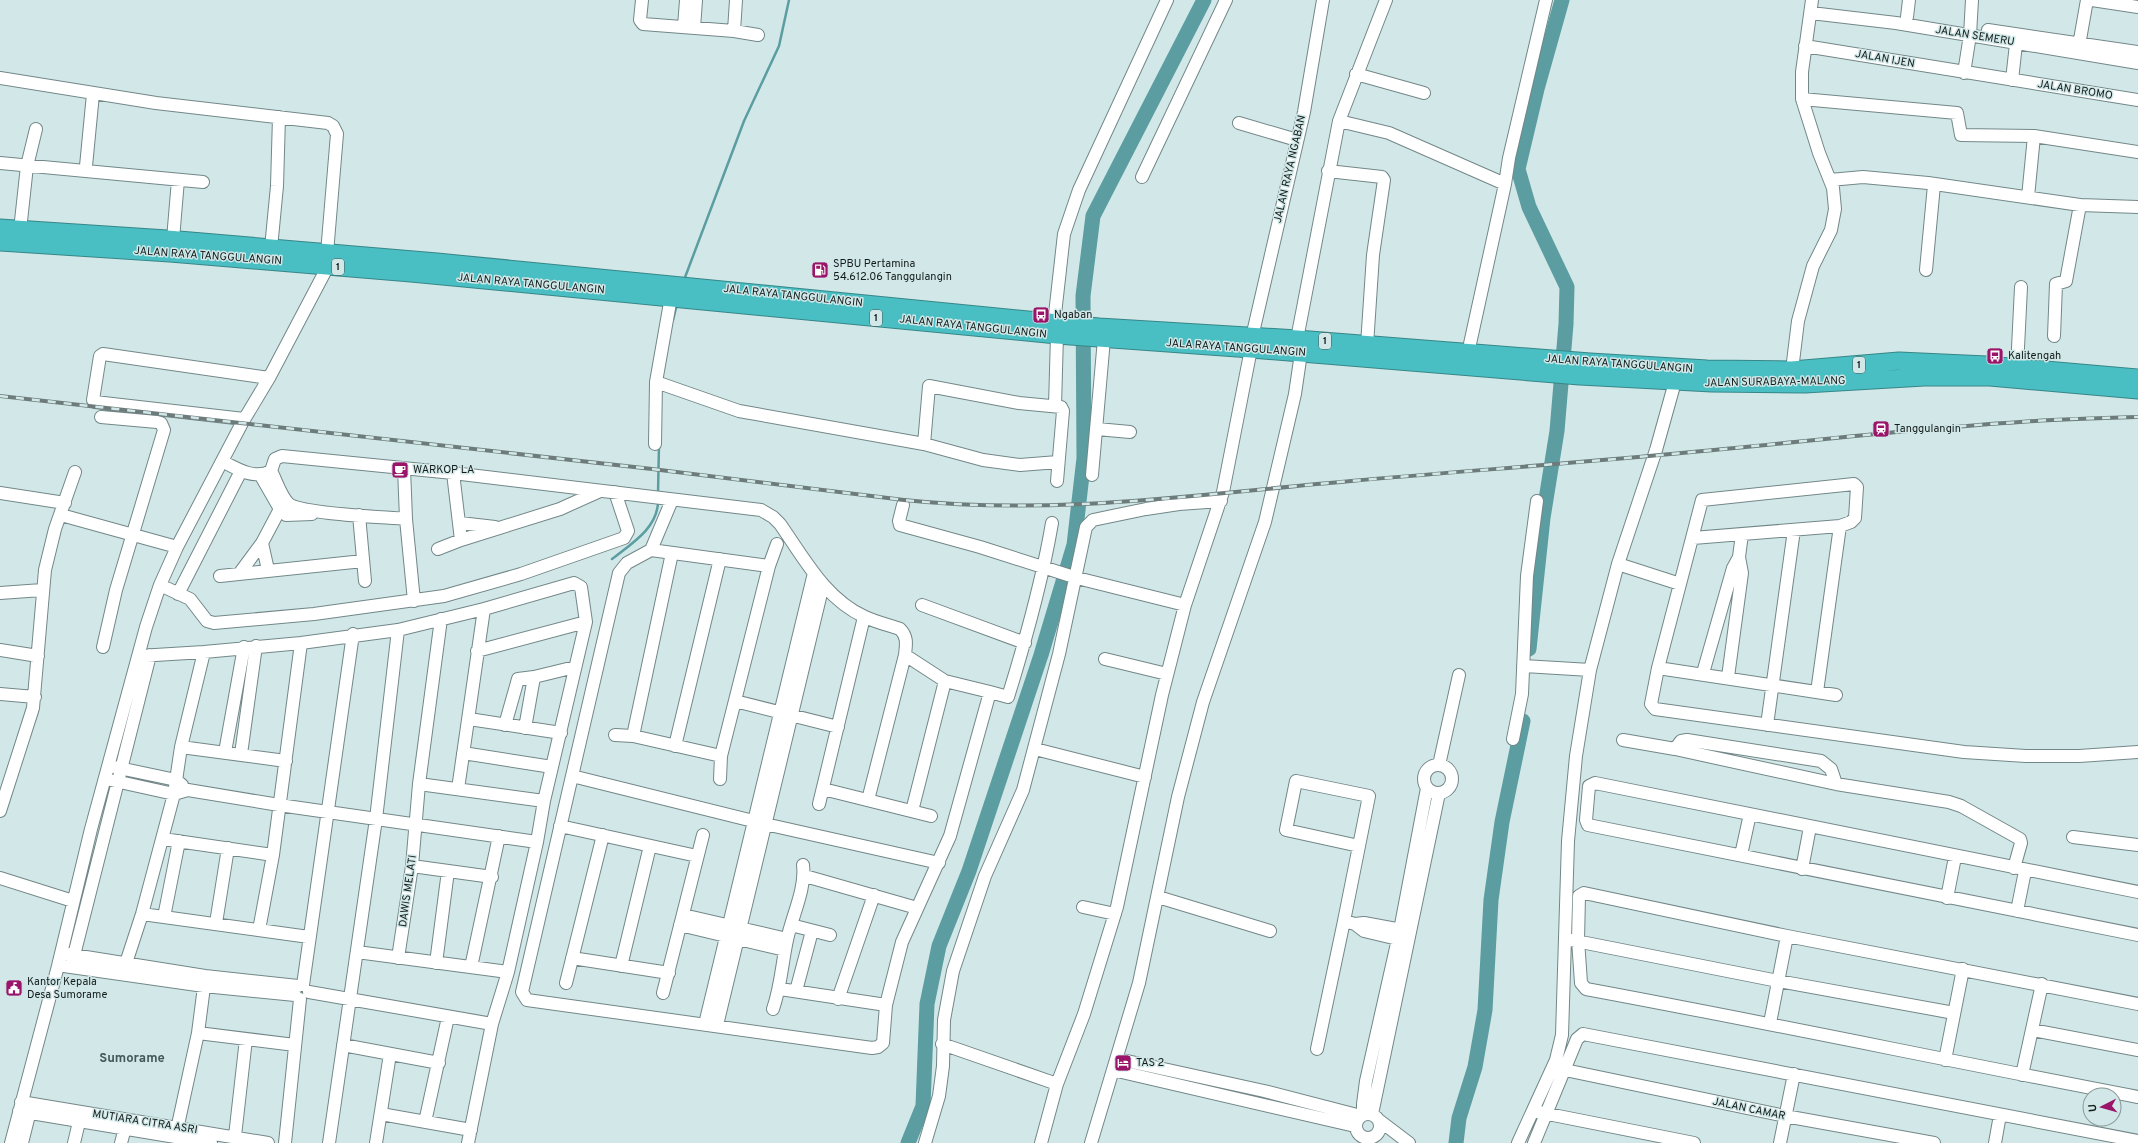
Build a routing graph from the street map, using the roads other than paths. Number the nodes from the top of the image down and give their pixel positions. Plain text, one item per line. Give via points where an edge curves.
1 (642, 0) edge
2 (686, 0) edge
3 (696, 0) edge
4 (736, 0) edge
5 (1167, 0) edge
6 (1226, 0) edge
7 (1323, 0) edge
8 (1386, 0) edge
9 (1546, 0) edge
10 (1909, 0) edge
11 (1972, 0) edge
12 (2087, 0) edge
13 (2092, 0) edge
14 (1811, 6) edge
15 (2138, 7) edge
16 (1907, 17) junction
17 (689, 27) junction
18 (734, 31) junction
19 (1970, 31) junction
20 (758, 35) dead end
21 (2016, 38) junction
22 (1805, 46) junction
23 (2079, 48) junction
24 (2138, 52) edge
25 (2138, 63) edge
26 (1964, 73) junction
27 (1356, 74) junction
28 (0, 78) edge
29 (2012, 80) junction
30 (1424, 93) dead end
31 (93, 94) junction
32 (1802, 99) junction
33 (2138, 100) edge
34 (279, 117) junction
35 (1339, 121) junction
36 (1239, 123) dead end
37 (36, 129) dead end
38 (2034, 136) junction
39 (1297, 140) junction
40 (2138, 152) edge
41 (0, 163) edge
42 (27, 166) junction
43 (86, 166) dead end
44 (1328, 171) junction
45 (1142, 177) dead end
46 (178, 180) junction
47 (1830, 180) junction
48 (203, 182) dead end
49 (1505, 184) junction
50 (1934, 185) junction
51 (2028, 197) junction
52 (2080, 205) junction
53 (2138, 207) edge
54 (0, 228) edge
55 (20, 230) junction
56 (173, 240) junction
57 (0, 242) edge
58 (271, 248) junction
59 (328, 260) junction
60 (1926, 270) dead end
61 (2021, 287) dead end
62 (681, 293) junction
63 (1058, 329) junction
64 (1100, 335) junction
65 (2054, 336) dead end
66 (1252, 343) junction
67 (1367, 345) junction
68 (1299, 346) junction
69 (1468, 352) junction
70 (1432, 357) junction
71 (1546, 366) junction
72 (2017, 368) junction
73 (1580, 369) junction
74 (1792, 370) junction
75 (269, 378) junction
76 (2138, 378) edge
77 (1675, 382) junction
78 (660, 383) junction
79 (2138, 390) edge
80 (1055, 406) junction
81 (101, 417) dead end
82 (244, 419) junction
83 (1097, 429) junction
84 (1130, 432) dead end
85 (656, 444) dead end
86 (924, 444) junction
87 (222, 461) junction
88 (1058, 462) junction
89 (404, 468) junction
90 (241, 471) junction
91 (75, 472) dead end
92 (453, 473) junction
93 (266, 474) junction
94 (1092, 475) dead end
95 (1057, 481) dead end
96 (600, 491) junction
97 (615, 492) junction
98 (0, 493) edge
99 (668, 499) junction
100 (1221, 501) junction
101 (1537, 501) dead end
102 (66, 503) junction
103 (903, 505) dead end
104 (283, 506) junction
105 (61, 515) junction
106 (359, 515) junction
107 (406, 519) junction
108 (460, 523) junction
109 (1052, 523) dead end
110 (1840, 526) junction
111 (500, 528) junction
112 (1794, 530) junction
113 (1742, 534) junction
114 (131, 535) junction
115 (1693, 538) junction
116 (461, 540) junction
117 (262, 543) junction
118 (777, 544) dead end
119 (177, 547) junction
120 (438, 549) dead end
121 (651, 550) junction
122 (672, 553) junction
123 (1739, 557) junction
124 (720, 559) junction
125 (363, 561) junction
126 (1618, 564) junction
127 (769, 566) junction
128 (1046, 569) junction
129 (268, 570) junction
130 (814, 573) junction
131 (239, 574) junction
132 (220, 576) dead end
133 (1073, 576) junction
134 (365, 581) dead end
135 (1680, 584) junction
136 (160, 585) junction
137 (823, 586) junction
138 (42, 590) junction
139 (0, 593) edge
140 (178, 594) junction
141 (414, 601) junction
142 (922, 605) dead end
143 (1185, 605) junction
144 (484, 609) junction
145 (864, 617) junction
146 (441, 619) junction
147 (586, 622) junction
148 (398, 630) junction
149 (353, 634) junction
150 (301, 643) junction
151 (1025, 643) junction
152 (250, 647) junction
153 (103, 648) dead end
154 (0, 650) edge
155 (144, 651) junction
156 (477, 651) junction
157 (204, 652) junction
158 (905, 655) junction
159 (38, 656) junction
160 (1105, 659) dead end
161 (1525, 666) junction
162 (575, 667) junction
163 (1658, 668) junction
164 (1590, 670) junction
165 (1703, 673) junction
166 (1168, 674) junction
167 (1459, 675) dead end
168 (534, 677) junction
169 (1728, 677) junction
170 (945, 681) junction
171 (1773, 685) junction
172 (990, 692) junction
173 (1817, 692) junction
174 (0, 694) edge
175 (1836, 695) dead end
176 (736, 698) junction
177 (34, 702) junction
178 (786, 710) junction
179 (469, 719) junction
180 (839, 723) junction
181 (505, 725) junction
182 (1767, 725) junction
183 (525, 728) junction
184 (561, 733) junction
185 (615, 735) dead end
186 (634, 736) junction
187 (1513, 739) dead end
188 (1623, 740) dead end
189 (675, 746) junction
190 (181, 747) junction
191 (1675, 749) junction
192 (1035, 750) junction
193 (225, 752) junction
194 (2138, 752) edge
195 (463, 753) junction
196 (241, 754) junction
197 (721, 756) junction
198 (286, 761) junction
199 (1439, 765) junction
200 (109, 766) junction
201 (552, 767) junction
202 (122, 768) junction
203 (572, 776) junction
204 (1145, 777) junction
205 (720, 779) dead end
206 (112, 780) junction
207 (176, 780) junction
208 (419, 784) junction
209 (1836, 784) junction
210 (1427, 788) junction
211 (458, 789) junction
212 (823, 789) junction
213 (188, 790) junction
214 (1439, 793) junction
215 (174, 794) junction
216 (1574, 799) junction
217 (868, 800) junction
218 (544, 801) junction
219 (1588, 802) junction
220 (819, 804) dead end
221 (279, 805) junction
222 (0, 811) edge
223 (912, 811) junction
224 (327, 812) junction
225 (1750, 814) junction
226 (931, 816) dead end
227 (376, 819) junction
228 (759, 822) junction
229 (416, 824) junction
230 (560, 826) junction
231 (1810, 827) junction
232 (603, 835) junction
233 (703, 835) dead end
234 (499, 836) junction
235 (2073, 837) dead end
236 (163, 839) junction
237 (179, 841) junction
238 (537, 842) junction
239 (2138, 844) edge
240 (650, 846) junction
241 (1359, 846) junction
242 (228, 848) junction
243 (1421, 854) junction
244 (273, 855) junction
245 (1741, 855) junction
246 (696, 856) junction
247 (1955, 856) junction
248 (939, 863) junction
249 (412, 866) junction
250 (1802, 869) junction
251 (2020, 869) junction
252 (448, 871) junction
253 (492, 877) junction
254 (0, 878) edge
255 (2138, 892) edge
256 (874, 895) junction
257 (1158, 896) junction
258 (1947, 898) junction
259 (73, 901) junction
260 (1083, 907) dead end
261 (917, 908) junction
262 (2017, 911) junction
263 (142, 914) junction
264 (1115, 914) junction
265 (164, 917) junction
266 (681, 920) junction
267 (216, 923) junction
268 (1350, 923) junction
269 (791, 925) junction
270 (259, 930) junction
271 (812, 931) junction
272 (1270, 931) dead end
273 (733, 932) junction
274 (830, 935) dead end
275 (2138, 935) edge
276 (1404, 936) junction
277 (1787, 936) junction
278 (309, 937) junction
279 (1565, 939) junction
280 (1578, 940) junction
281 (786, 945) junction
282 (61, 952) junction
283 (356, 952) junction
284 (75, 955) junction
285 (398, 958) junction
286 (572, 958) junction
287 (126, 963) junction
288 (436, 963) junction
289 (65, 966) junction
290 (621, 966) junction
291 (471, 967) junction
292 (1963, 969) junction
293 (508, 972) junction
294 (669, 973) junction
295 (205, 981) junction
296 (1778, 981) junction
297 (566, 983) dead end
298 (2042, 984) junction
299 (780, 990) junction
300 (301, 991) junction
301 (796, 991) junction
302 (663, 993) dead end
303 (838, 998) junction
304 (350, 1000) junction
305 (2138, 1004) edge
306 (886, 1005) junction
307 (773, 1009) dead end
308 (1954, 1013) junction
309 (448, 1017) junction
310 (1770, 1023) junction
311 (492, 1024) junction
312 (711, 1024) junction
313 (2032, 1030) junction
314 (198, 1032) junction
315 (246, 1039) junction
316 (942, 1044) junction
317 (295, 1045) junction
318 (343, 1045) junction
319 (1316, 1049) dead end
320 (2138, 1050) edge
321 (390, 1054) junction
322 (1945, 1060) junction
323 (439, 1064) junction
324 (1115, 1064) junction
325 (1565, 1070) junction
326 (1794, 1074) junction
327 (2022, 1075) junction
328 (1057, 1084) junction
329 (1264, 1091) junction
330 (2138, 1097) edge
331 (1262, 1104) junction
332 (25, 1108) junction
333 (1532, 1111) junction
334 (381, 1114) junction
335 (1546, 1114) junction
336 (2000, 1115) junction
337 (1785, 1116) junction
338 (79, 1122) junction
339 (425, 1122) junction
340 (125, 1128) junction
341 (471, 1130) junction
342 (1369, 1130) edge
343 (176, 1136) edge
344 (235, 1136) junction
345 (11, 1141) edge
346 (2138, 1141) edge
347 (74, 1143) edge
348 (121, 1143) edge
349 (211, 1143) edge
350 (268, 1143) edge
351 (285, 1143) edge
352 (329, 1143) edge
353 (376, 1143) edge
354 (468, 1143) edge
355 (925, 1143) edge
356 (1041, 1143) edge
357 (1091, 1143) edge
358 (1409, 1143) edge
359 (1518, 1143) edge
360 (1534, 1143) edge
361 (1694, 1143) edge
362 (1780, 1143) edge
363 (1934, 1143) edge
364 (1995, 1143) edge

1 - 17 street via 640,20 643,24
2 - 17 street
3 - 17 street
4 - 18 street
5 - 63 street via 1079,190 1064,234
6 - 45 street
7 - 39 street, JALAN RAYA NGABAN
8 - 27 street
9 - 49 street via 1508,158
10 - 16 street
11 - 19 street
12 - 23 street
13 - 15 street
14 - 16 street, JALAN SEMERU
14 - 19 street, JALAN SEMERU
14 - 22 street
16 - 19 street, JALAN SEMERU
17 - 18 street
18 - 20 street
19 - 21 street, JALAN SEMERU
19 - 26 street
21 - 23 street, JALAN SEMERU
21 - 29 street
22 - 26 street, JALAN IJEN
22 - 32 street
23 - 24 street, JALAN SEMERU
23 - 25 street, JALAN SEMERU
26 - 29 street, JALAN IJEN
27 - 30 street
27 - 35 street
28 - 31 street
29 - 33 street, JALAN BROMO
31 - 34 street
31 - 43 street
32 - 38 street via 1958,113 1961,135
32 - 47 street
34 - 58 street via 278,186
34 - 59 street via 328,123 337,134
35 - 44 street
35 - 49 street via 1389,133
36 - 39 street
37 - 42 street
38 - 40 street
38 - 51 street
39 - 66 street, JALAN RAYA NGABAN
41 - 42 street
42 - 46 street
42 - 55 street
44 - 67 street via 1382,177 1384,180 1373,255
44 - 68 street
46 - 48 street
46 - 56 street
47 - 50 street via 1864,177
47 - 74 street via 1834,188 1834,219 1813,266 1798,321
49 - 69 street
50 - 51 street
50 - 60 street
51 - 52 street
52 - 53 street
52 - 65 street via 2066,281 2056,284
54 - 55 highway, JALAN RAYA TANGGULANGIN / 1
55 - 56 highway, JALAN RAYA TANGGULANGIN / 1
56 - 58 highway, JALAN RAYA TANGGULANGIN / 1
57 - 59 highway, JALAN RAYA TANGGULANGIN / 1
58 - 59 highway, JALAN RAYA TANGGULANGIN / 1
59 - 62 highway, JALAN RAYA TANGGULANGIN / 1
59 - 75 street
61 - 72 street
62 - 63 highway, JALAN RAYA TANGGULANGIN / 1
62 - 78 street
63 - 64 highway, 1
63 - 80 street
64 - 66 highway, JALA RAYA TANGGULANGIN / 1
64 - 83 street
66 - 68 highway, JALA RAYA TANGGULANGIN / 1
66 - 100 street, JALAN RAYA NGABAN
67 - 68 highway, JALAN RAYA TANGGULANGIN / 1
67 - 70 highway, JALAN RAYA TANGGULANGIN / 1
68 - 70 highway, JALA RAYA TANGGULANGIN / 1
68 - 257 street via 1295,394 1265,522 1203,702 1178,797
69 - 70 highway, JALAN RAYA TANGGULANGIN / 1
69 - 71 highway, JALAN RAYA TANGGULANGIN / 1
70 - 71 highway, JALA RAYA TANGGULANGIN / 1
71 - 73 highway, 1
72 - 74 highway, JALAN RAYA TANGGULANGIN / 1 via 1899,361
72 - 76 highway, JALAN RAYA TANGGULANGIN / 1
73 - 74 highway, JALAN RAYA TANGGULANGIN / 1
73 - 77 highway, JALAN SURABAYA-MALANG / 1
75 - 82 street
75 - 82 street via 103,354 100,356 93,400 95,402
77 - 79 highway, JALAN SURABAYA-MALANG / 1 via 1805,384 1924,377 1990,377
77 - 126 street via 1656,450
78 - 85 street
78 - 86 street via 739,411
80 - 86 street via 1019,403 929,386
80 - 88 street via 1063,410
81 - 114 street via 157,422 163,426
82 - 87 street
83 - 84 street
83 - 94 street
86 - 88 street via 983,460 1020,465
87 - 90 street
87 - 119 street
88 - 95 street
89 - 92 street
89 - 93 street via 282,456 275,459
89 - 107 street
90 - 93 street
90 - 140 street
91 - 102 street
92 - 96 street
92 - 108 street
93 - 104 street
96 - 97 street
96 - 111 street via 560,509
97 - 99 street
97 - 141 street via 628,531 624,538 513,576 444,596
98 - 102 street
99 - 121 street
99 - 130 street via 761,510 780,524
100 - 133 street via 1179,504 1093,520 1086,527
100 - 143 street, JALAN RAYA NGABAN
101 - 161 street via 1527,576
102 - 105 street
103 - 128 street via 900,525 980,547
104 - 106 street via 286,515 291,516 325,512
104 - 117 street
105 - 114 street
105 - 138 street via 49,551
106 - 107 street
106 - 125 street
107 - 141 street
108 - 111 street
108 - 116 street
109 - 128 street
110 - 112 street
110 - 115 street via 1855,518 1857,487 1854,484 1704,499 1701,502
110 - 173 street
111 - 116 street
112 - 113 street
112 - 171 street
113 - 115 street
113 - 123 street
114 - 119 street
114 - 153 street
115 - 135 street
116 - 120 street
117 - 129 street
117 - 131 street
118 - 127 street
119 - 136 street
121 - 122 street
121 - 203 street via 627,563 620,573
122 - 124 street
122 - 186 street
123 - 165 street via 1733,568
123 - 169 street via 1742,573
124 - 127 street
124 - 189 street
125 - 129 street
125 - 134 street
126 - 135 street
126 - 164 street
127 - 176 street
128 - 133 street
128 - 151 street
129 - 131 street
130 - 137 street
130 - 178 street
131 - 132 street
133 - 143 street
133 - 192 street
135 - 163 street
136 - 140 street
136 - 155 street via 146,627
137 - 145 street
137 - 178 street
138 - 139 street
138 - 159 street
140 - 141 street via 190,599 207,621 214,623
142 - 151 street
143 - 166 street, JALAN RAYA NGABAN
144 - 146 street
144 - 147 street via 574,583 581,587
144 - 156 street
145 - 158 street via 900,629 906,637
145 - 180 street
146 - 148 street
146 - 208 street, DAWIS MELATI
147 - 156 street
147 - 162 street
148 - 149 street
148 - 227 street
149 - 150 street
149 - 224 street
150 - 152 street
150 - 198 street
151 - 172 street via 1008,697
152 - 157 street
152 - 193 street
152 - 196 street
154 - 159 street
155 - 157 street
155 - 200 street
155 - 202 street
156 - 179 street
157 - 190 street
158 - 170 street
158 - 217 street
159 - 177 street
160 - 166 street
161 - 164 street
161 - 187 street
162 - 168 street
162 - 184 street
163 - 165 street
163 - 182 street via 1651,704 1654,709
164 - 216 street via 1576,756
165 - 169 street
166 - 204 street, JALAN RAYA NGABAN
167 - 199 street
168 - 181 street via 516,680
168 - 183 street
169 - 171 street
170 - 172 street
170 - 223 street
171 - 173 street
171 - 182 street
172 - 248 street via 950,836
173 - 175 street
174 - 177 street
176 - 178 street
176 - 197 street
177 - 222 street
178 - 180 street
178 - 228 street
179 - 181 street
179 - 195 street
180 - 212 street
181 - 183 street
182 - 194 street via 1964,752 2079,756
183 - 184 street
184 - 201 street
185 - 186 street
186 - 189 street
188 - 191 street
189 - 197 street
190 - 193 street
190 - 207 street
191 - 209 street
191 - 209 street via 1681,741 1687,740 1821,761 1831,769
192 - 204 street
192 - 316 street via 1024,790 985,876 953,971
193 - 196 street
195 - 201 street
195 - 211 street
196 - 198 street
197 - 205 street
198 - 221 street
199 - 210 street via 1432,766 1424,776
199 - 214 street via 1450,772 1452,779 1446,791
200 - 202 street
200 - 206 street
201 - 218 street
202 - 206 street
202 - 207 street
203 - 228 street
203 - 230 street
204 - 264 street, JALAN RAYA NGABAN
206 - 215 street
206 - 259 street
206 - 284 street
207 - 213 street
207 - 215 street
208 - 211 street
208 - 229 street, DAWIS MELATI
209 - 251 street via 1961,806 2020,839
210 - 214 street
210 - 243 street
211 - 218 street
212 - 217 street
212 - 220 street
213 - 215 street
213 - 221 street
214 - 243 street
215 - 236 street
216 - 219 street
216 - 279 street via 1568,842
217 - 223 street
218 - 238 street
219 - 225 street via 1589,786 1595,783
219 - 245 street via 1588,825
221 - 224 street
221 - 244 street
223 - 226 street
224 - 227 street
224 - 278 street
225 - 231 street
225 - 245 street
227 - 229 street
227 - 283 street
228 - 248 street
228 - 273 street
229 - 234 street
229 - 249 street, DAWIS MELATI
230 - 232 street
230 - 312 street via 522,992 526,1000
231 - 247 street
231 - 250 street
232 - 240 street
232 - 286 street
233 - 246 street
234 - 238 street
234 - 253 street
235 - 239 street
236 - 237 street
236 - 263 street
237 - 242 street
237 - 265 street
238 - 293 street
240 - 246 street
240 - 290 street
241 - 241 street via 1286,830 1296,781 1369,796
241 - 268 street
242 - 244 street
242 - 267 street
243 - 276 street
244 - 270 street
245 - 250 street
246 - 266 street
247 - 251 street
247 - 258 street
248 - 261 street
249 - 252 street
249 - 285 street, DAWIS MELATI
250 - 258 street
251 - 255 street
251 - 262 street
252 - 253 street
252 - 288 street
253 - 291 street
254 - 259 street
256 - 261 street
256 - 269 street via 804,871
256 - 303 street
257 - 272 street
257 - 324 street via 1139,982
258 - 262 street
259 - 282 street
260 - 264 street
261 - 306 street via 902,942
262 - 275 street
263 - 265 street
263 - 287 street
264 - 328 street, JALAN RAYA NGABAN via 1084,1014
265 - 267 street
266 - 273 street
266 - 294 street
267 - 270 street
268 - 276 street via 1364,923
268 - 319 street
269 - 271 street
269 - 281 street
270 - 278 street
271 - 274 street
271 - 301 street
273 - 281 street
273 - 312 street
276 - 342 street
277 - 280 street via 1584,893 1579,896
277 - 292 street
277 - 296 street
278 - 300 street
279 - 280 street
279 - 333 street via 1560,1046
280 - 296 street
280 - 310 street via 1583,988
281 - 299 street
282 - 284 street
282 - 289 street
283 - 285 street
283 - 304 street
284 - 287 street
284 - 289 street
285 - 288 street
286 - 290 street
286 - 297 street
287 - 295 street
288 - 291 street
289 - 295 street
289 - 332 street
290 - 294 street
291 - 293 street
292 - 298 street
292 - 308 street
293 - 311 street
294 - 302 street
295 - 300 street
295 - 314 street
296 - 308 street
296 - 310 street
298 - 305 street
298 - 313 street
299 - 301 street
299 - 307 street
300 - 304 street
300 - 317 street
301 - 303 street
303 - 306 street
304 - 309 street
304 - 318 street
306 - 312 street via 883,1043 872,1048
308 - 322 street
309 - 311 street
309 - 323 street
310 - 322 street
311 - 341 street
313 - 320 street
313 - 327 street
314 - 315 street
314 - 343 street
315 - 317 street
315 - 344 street
316 - 328 street
316 - 355 street via 943,1066 939,1096
317 - 351 street
318 - 321 street
318 - 352 street
321 - 323 street
321 - 334 street
322 - 327 street
323 - 339 street
324 - 329 street
324 - 331 street
324 - 357 street
325 - 326 street via 1577,1039 1583,1034
325 - 335 street
325 - 337 street, JALAN CAMAR
326 - 336 street
326 - 337 street
327 - 330 street
328 - 356 street, JALAN RAYA NGABAN
329 - 331 street
329 - 342 street
331 - 342 street
332 - 338 street, MUTIARA CITRA ASRI
332 - 343 street, MUTIARA CITRA ASRI
332 - 345 street
333 - 335 street
333 - 359 street
334 - 339 street
334 - 353 street
335 - 360 street
335 - 361 street
336 - 346 street
336 - 364 street
337 - 362 street
337 - 363 street, JALAN CAMAR
338 - 340 street, MUTIARA CITRA ASRI
338 - 347 street
339 - 341 street
340 - 343 street, MUTIARA CITRA ASRI
340 - 348 street
341 - 354 street
342 - 358 street
343 - 344 street, MUTIARA CITRA ASRI
343 - 349 street, MUTIARA CITRA ASRI
344 - 350 street, MUTIARA CITRA ASRI

